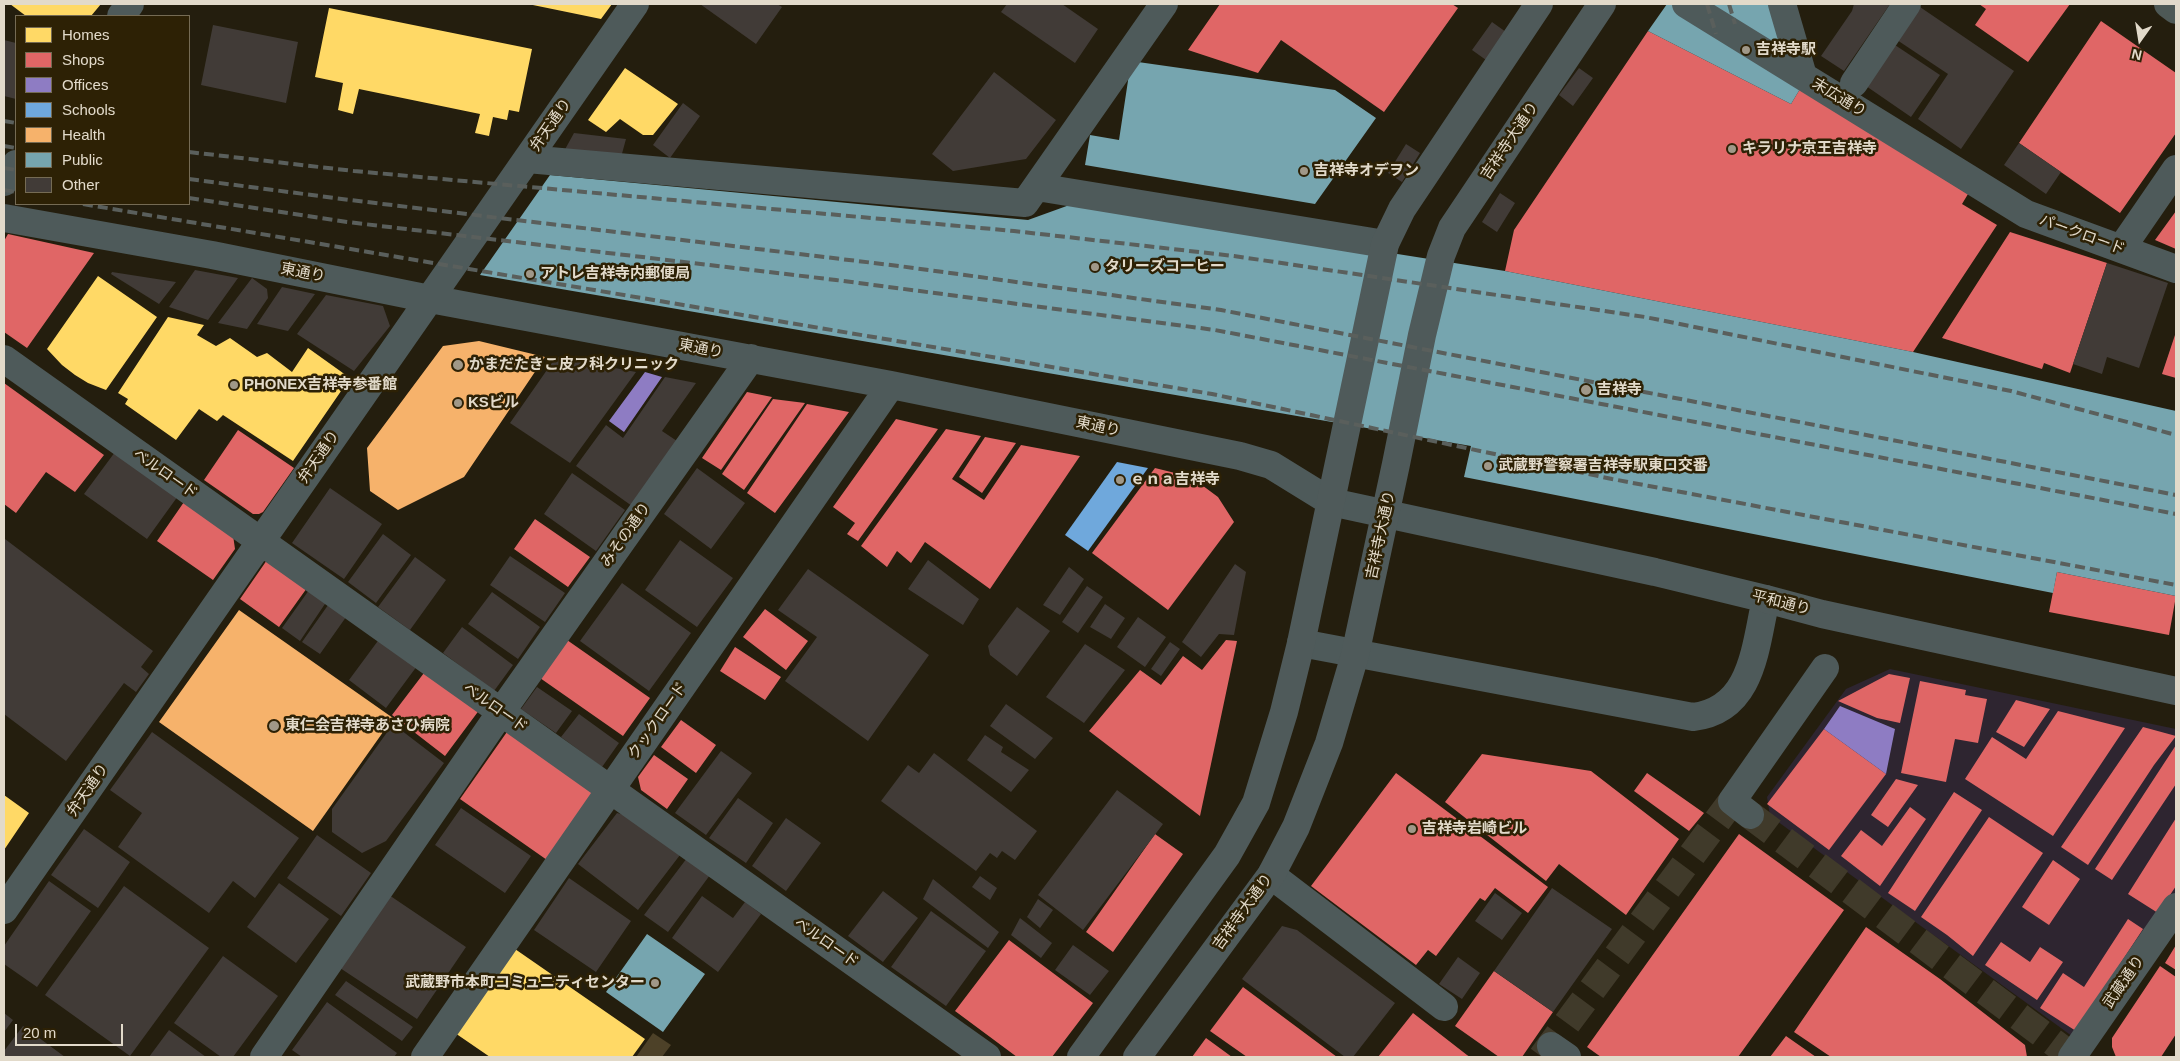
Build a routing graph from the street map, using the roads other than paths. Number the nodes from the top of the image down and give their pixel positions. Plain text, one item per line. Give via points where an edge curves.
1 (130, 4) edge
2 (635, 4) edge
3 (1164, 4) edge
4 (1539, 4) edge
5 (1602, 4) edge
6 (1686, 4) edge
7 (1782, 4) edge
8 (1907, 4) edge
9 (2168, 4) edge
10 (2176, 10) edge
11 (122, 15) edge
12 (1803, 76) junction
13 (1854, 83) dead end
14 (527, 159) junction
15 (15, 166) edge
16 (2176, 169) edge
17 (4, 182) edge
18 (1037, 187) junction
19 (1992, 194) joint
20 (4, 218) edge
21 (1385, 244) junction
22 (2121, 249) junction
23 (2176, 269) edge
24 (430, 299) junction
25 (751, 358) junction
26 (4, 359) edge
27 (891, 385) junction
28 (1332, 502) junction
29 (1386, 515) junction
30 (261, 541) junction
31 (1766, 599) junction
32 (1301, 643) junction
33 (1354, 654) junction
34 (1825, 668) dead end
35 (2176, 691) edge
36 (501, 712) junction
37 (610, 790) junction
38 (1741, 808) tunnel mouth
39 (1271, 875) junction
40 (2176, 907) edge
41 (4, 910) edge
42 (1444, 1007) dead end
43 (264, 1057) edge
44 (424, 1057) edge
45 (987, 1057) edge
46 (1081, 1057) edge
47 (1137, 1057) edge
48 (2072, 1057) edge

1 - 11 street
2 - 14 street, 弁天通り
3 - 18 street
4 - 21 street via 1402,209
5 - 29 street, 吉祥寺大通り via 1452,228 1440,256
6 - 12 street, 末広通り
7 - 12 street
8 - 13 street
9 - 10 main road
12 - 19 street, 末広通り
14 - 18 street via 1025,203
14 - 24 street, 弁天通り
15 - 17 street
16 - 22 street
18 - 21 street
19 - 22 street, パークロード via 2026,214
20 - 24 street, 東通り via 212,255
21 - 28 street
22 - 23 street, パークロード
24 - 25 street, 東通り
24 - 30 street, 弁天通り
25 - 27 street, 東通り
25 - 36 street, みその通り
26 - 30 street, ベルロード
27 - 28 street, 東通り via 1240,456 1271,466
27 - 37 street, クックロード
28 - 29 street, 東通り
28 - 32 street
29 - 31 street, 平和通り
29 - 33 street, 吉祥寺大通り
30 - 36 street, ベルロード
30 - 41 street, 弁天通り
31 - 33 street via 1752,663 1742,688 1722,708 1703,716 1693,717
31 - 35 street, 平和通り
32 - 33 street
32 - 46 street via 1256,803 1227,855
33 - 39 street, 吉祥寺大通り via 1329,743 1296,827
34 - 38 street
36 - 37 street, ベルロード
36 - 43 street, みその通り
37 - 44 street, クックロード
37 - 45 street, ベルロード
39 - 42 street
39 - 47 street, 吉祥寺大通り
40 - 48 street, 武蔵通り

